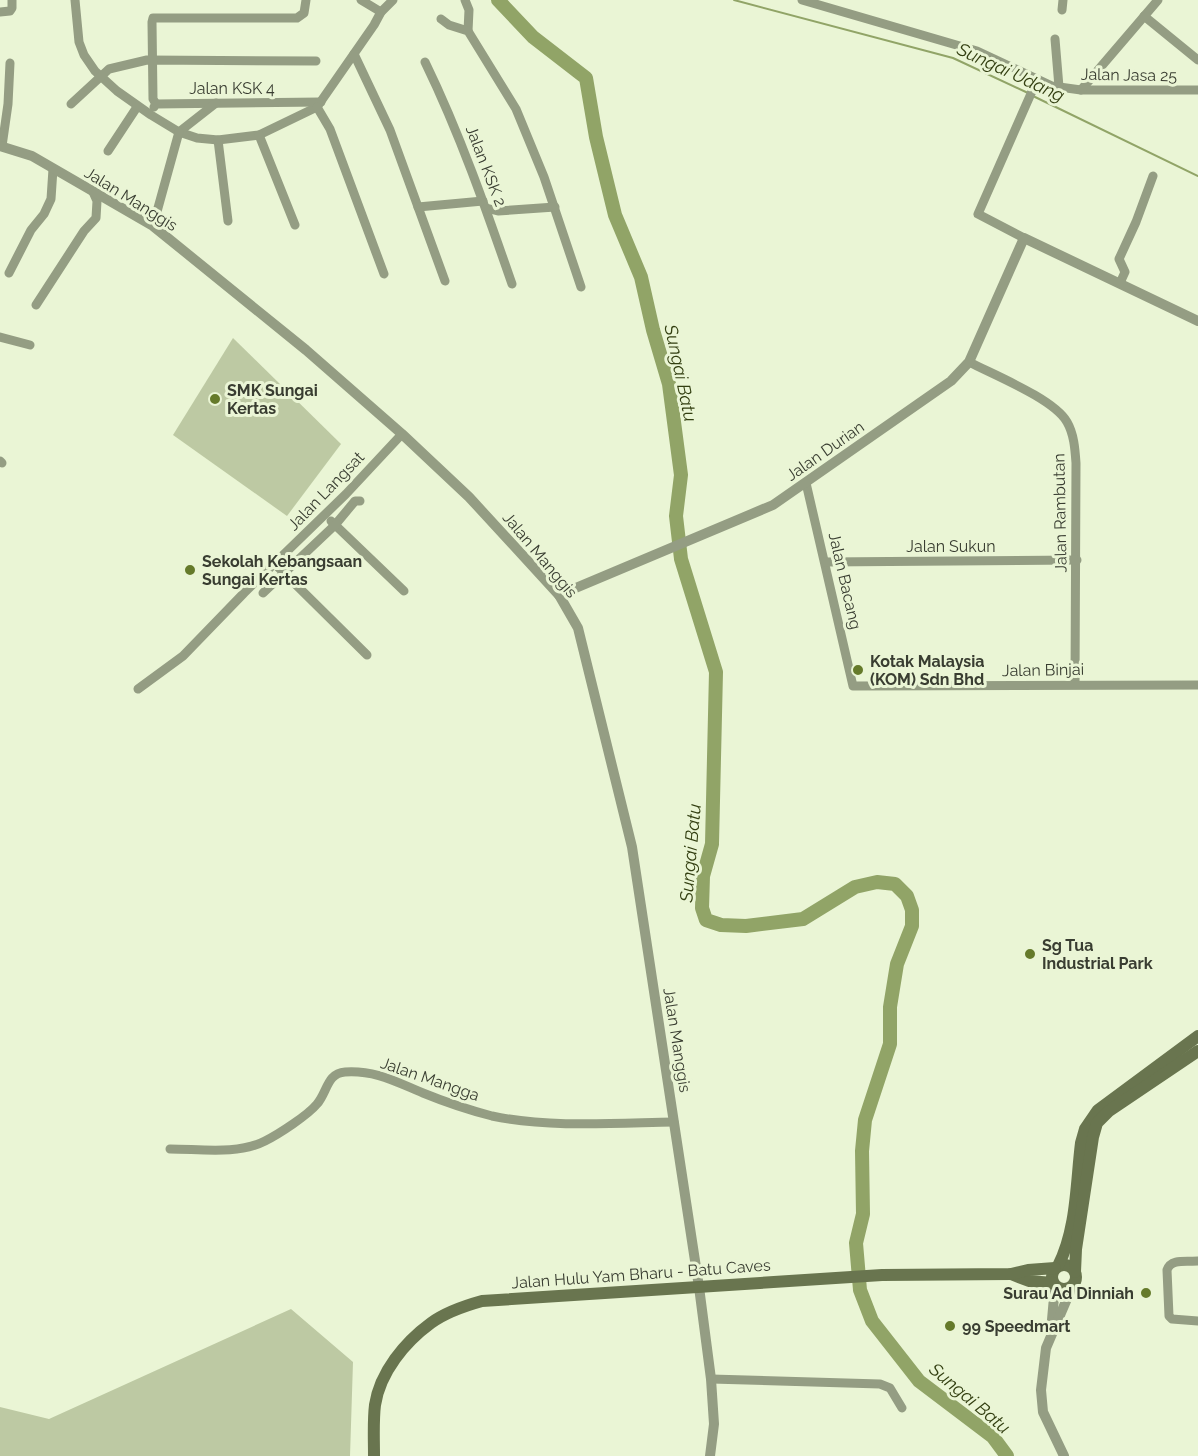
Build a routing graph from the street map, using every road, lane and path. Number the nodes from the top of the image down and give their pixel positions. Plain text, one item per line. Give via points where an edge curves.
1 (12, 0) edge
2 (75, 0) edge
3 (306, 0) edge
4 (361, 0) edge
5 (393, 0) edge
6 (465, 0) edge
7 (802, 0) edge
8 (1063, 0) edge
9 (1158, 0) edge
10 (1062, 10) dead end
11 (0, 12) edge
12 (381, 12) junction
13 (1144, 16) junction
14 (441, 19) dead end
15 (468, 31) junction
16 (1055, 39) dead end
17 (354, 54) junction
18 (153, 60) junction
19 (1198, 60) edge
20 (316, 61) dead end
21 (425, 62) dead end
22 (10, 63) dead end
23 (100, 76) junction
24 (1036, 84) junction
25 (1059, 87) junction
26 (1081, 90) junction
27 (1198, 90) edge
28 (216, 103) junction
29 (71, 104) dead end
30 (156, 104) junction
31 (319, 105) junction
32 (137, 106) junction
33 (151, 115) junction
34 (179, 132) junction
35 (259, 135) junction
36 (218, 140) junction
37 (1, 146) edge
38 (108, 152) dead end
39 (53, 168) junction
40 (1153, 177) dead end
41 (93, 192) junction
42 (485, 205) junction
43 (418, 207) junction
44 (555, 207) junction
45 (228, 221) dead end
46 (295, 225) dead end
47 (153, 226) junction
48 (1024, 238) junction
49 (9, 273) dead end
50 (384, 274) dead end
51 (445, 281) dead end
52 (1120, 283) junction
53 (512, 284) dead end
54 (580, 287) dead end
55 (36, 305) dead end
56 (1198, 321) edge
57 (0, 337) edge
58 (30, 345) dead end
59 (969, 362) junction
60 (402, 434) junction
61 (806, 483) junction
62 (360, 501) dead end
63 (325, 516) junction
64 (335, 525) junction
65 (1077, 560) junction
66 (825, 562) junction
67 (275, 564) junction
68 (285, 573) junction
69 (404, 591) dead end
70 (262, 593) dead end
71 (559, 595) junction
72 (368, 655) dead end
73 (1075, 684) junction
74 (1198, 685) edge
75 (853, 686) joint
76 (138, 689) dead end
77 (1197, 1038) edge
78 (1198, 1052) edge
79 (674, 1122) junction
80 (170, 1149) dead end
81 (1198, 1262) edge
82 (1056, 1267) junction
83 (1075, 1272) junction
84 (1011, 1274) junction
85 (1054, 1285) junction
86 (699, 1287) junction
87 (1072, 1287) junction
88 (1198, 1321) edge
89 (1050, 1337) junction
90 (711, 1379) junction
91 (902, 1408) dead end
92 (374, 1456) edge
93 (710, 1456) edge
94 (1064, 1456) edge

1 - 11 street via 10,10
2 - 23 street via 79,42
3 - 18 street via 304,13 297,18 157,17 152,22
4 - 12 street
5 - 12 street
6 - 15 street via 469,10
7 - 24 street, Jalan Jasa 25 via 977,51
8 - 10 street
9 - 13 street
12 - 17 street
13 - 19 street
13 - 26 street
14 - 15 street
15 - 44 street via 516,109
16 - 25 street, Jalan Jasa 25
17 - 31 street
17 - 43 street via 390,130
18 - 20 street
18 - 23 street via 109,69
18 - 30 street
21 - 42 street, Jalan KSK 2
22 - 37 street
23 - 29 street
23 - 32 street
24 - 25 street, Jalan Jasa 25
24 - 48 street via 978,214
25 - 26 street, Jalan Jasa 25
26 - 27 street, Jalan Jasa 25
28 - 30 street, Jalan KSK 4
28 - 31 street, Jalan KSK 4
28 - 34 street
30 - 33 street
31 - 35 street
31 - 50 street
32 - 33 street
32 - 38 street
33 - 34 street
34 - 36 street
34 - 47 street
35 - 36 street
35 - 46 street
36 - 45 street
37 - 39 street, Jalan Manggis
39 - 41 street, Jalan Manggis
39 - 49 street via 51,199
40 - 52 street via 1119,259 1125,272
41 - 47 street, Jalan Manggis
41 - 55 street via 98,201 96,218
42 - 43 street
42 - 44 street via 498,211
42 - 53 street, Jalan KSK 2
43 - 51 street
44 - 54 street
47 - 60 street, Jalan Manggis
48 - 52 street
48 - 59 street, Jalan Durian
52 - 56 street
57 - 58 street
59 - 61 street, Jalan Durian via 951,381
59 - 65 street, Jalan Rambutan via 1045,402 1068,423 1076,463
60 - 63 street, Jalan Langsat
60 - 71 street, Jalan Manggis via 486,514
61 - 66 street, Jalan Bacang
61 - 71 street, Jalan Durian via 773,506
62 - 64 street via 355,501
63 - 64 street
63 - 67 street, Jalan Langsat
64 - 68 street
64 - 69 street
65 - 66 street, Jalan Sukun
65 - 73 street, Jalan Rambutan
66 - 75 street, Jalan Bacang
67 - 68 street
67 - 76 street, Jalan Langsat via 183,656
68 - 70 street
68 - 72 street
71 - 79 street, Jalan Manggis via 583,643 633,847
73 - 74 street, Jalan Binjai
73 - 75 street, Jalan Binjai
77 - 82 main road via 1098,1110 1085,1129 1070,1233
78 - 83 main road via 1097,1123
79 - 80 street, Jalan Mangga via 525,1121 475,1110 391,1078 358,1071 331,1077 317,1105 263,1142 238,1149
79 - 86 street, Jalan Manggis
81 - 88 street via 1174,1262 1167,1270 1169,1316
82 - 83 main road via 1066,1265
82 - 84 main road, Jalan Hulu Yam Bharu - Batu Caves
82 - 85 main road
83 - 87 main road
84 - 85 main road, Jalan Hulu Yam Bharu - Batu Caves
84 - 86 main road, Jalan Hulu Yam Bharu - Batu Caves via 882,1275
85 - 87 main road via 1062,1289
85 - 89 street
86 - 90 street, Jalan Manggis
86 - 92 main road, Jalan Hulu Yam Bharu - Batu Caves via 482,1301 458,1308 432,1322 396,1356 375,1404
87 - 89 street
89 - 94 street via 1041,1398 1048,1426
90 - 91 street via 880,1384 890,1388
90 - 93 street, Jalan Manggis via 714,1424

